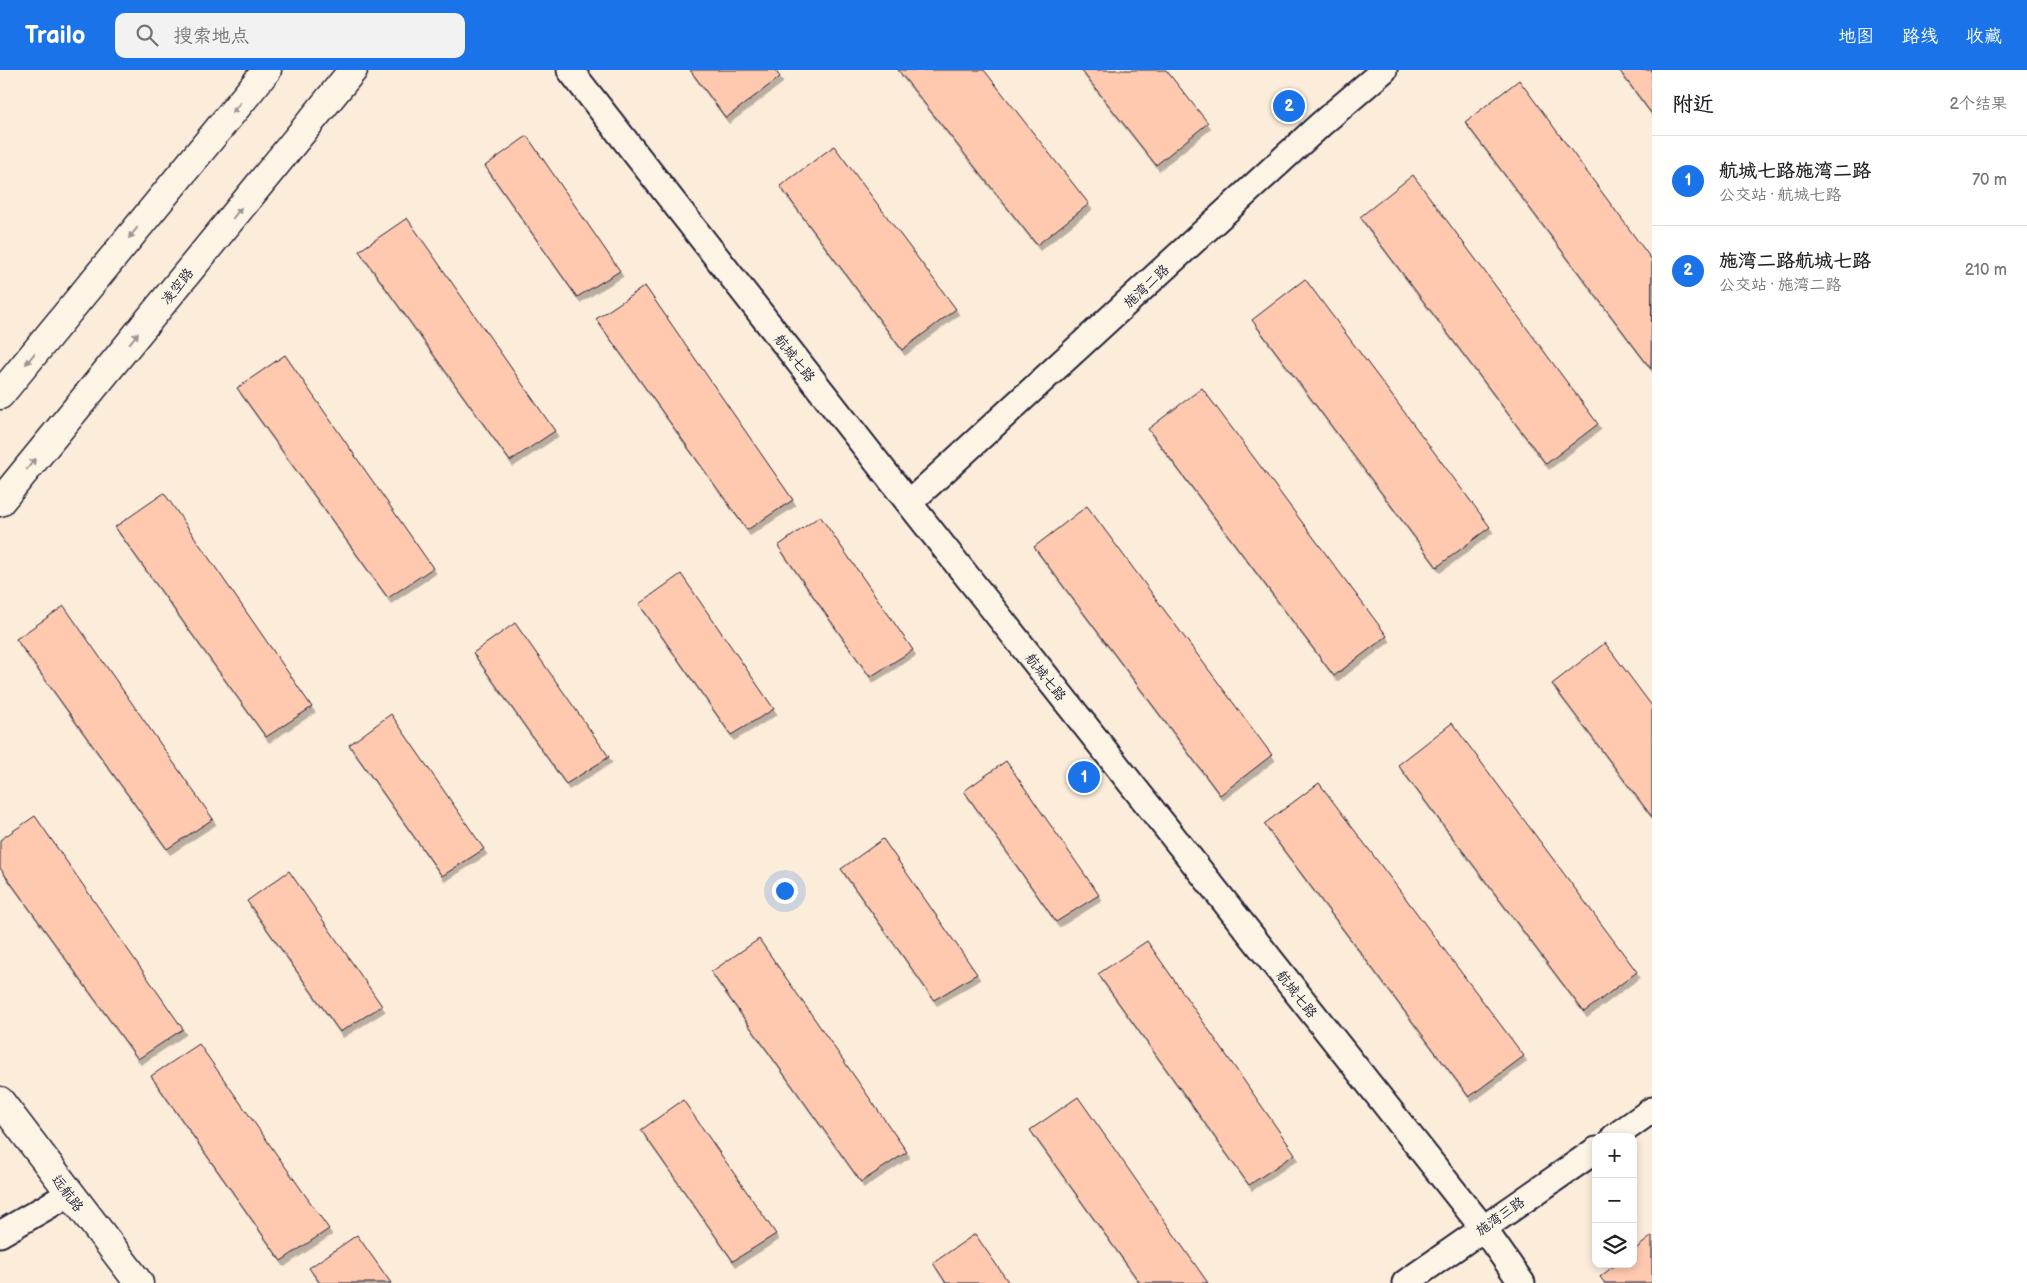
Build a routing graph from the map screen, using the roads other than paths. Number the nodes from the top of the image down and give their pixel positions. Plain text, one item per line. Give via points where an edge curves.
1 (267, 70) edge
2 (353, 70) edge
3 (570, 70) edge
4 (1384, 70) edge
5 (0, 395) edge
6 (0, 502) edge
7 (908, 503) junction
8 (0, 1101) edge
9 (1652, 1110) edge
10 (1620, 1133) edge
11 (1592, 1153) edge
12 (69, 1194) junction
13 (1483, 1228) junction
14 (0, 1234) edge
15 (139, 1283) edge
16 (1405, 1283) edge
17 (1522, 1283) edge

1 -> 5 main road
6 -> 2 main road, 凌空路
3 - 7 street, 航城七路
4 - 7 street, 施湾二路
7 - 13 street, 航城七路
8 - 12 main road, 远航路
9 - 10 street
11 - 13 street, 施湾三路
12 - 14 street
12 - 15 main road, 远航路
13 - 16 street, 施湾三路
13 - 17 street, 航城七路

